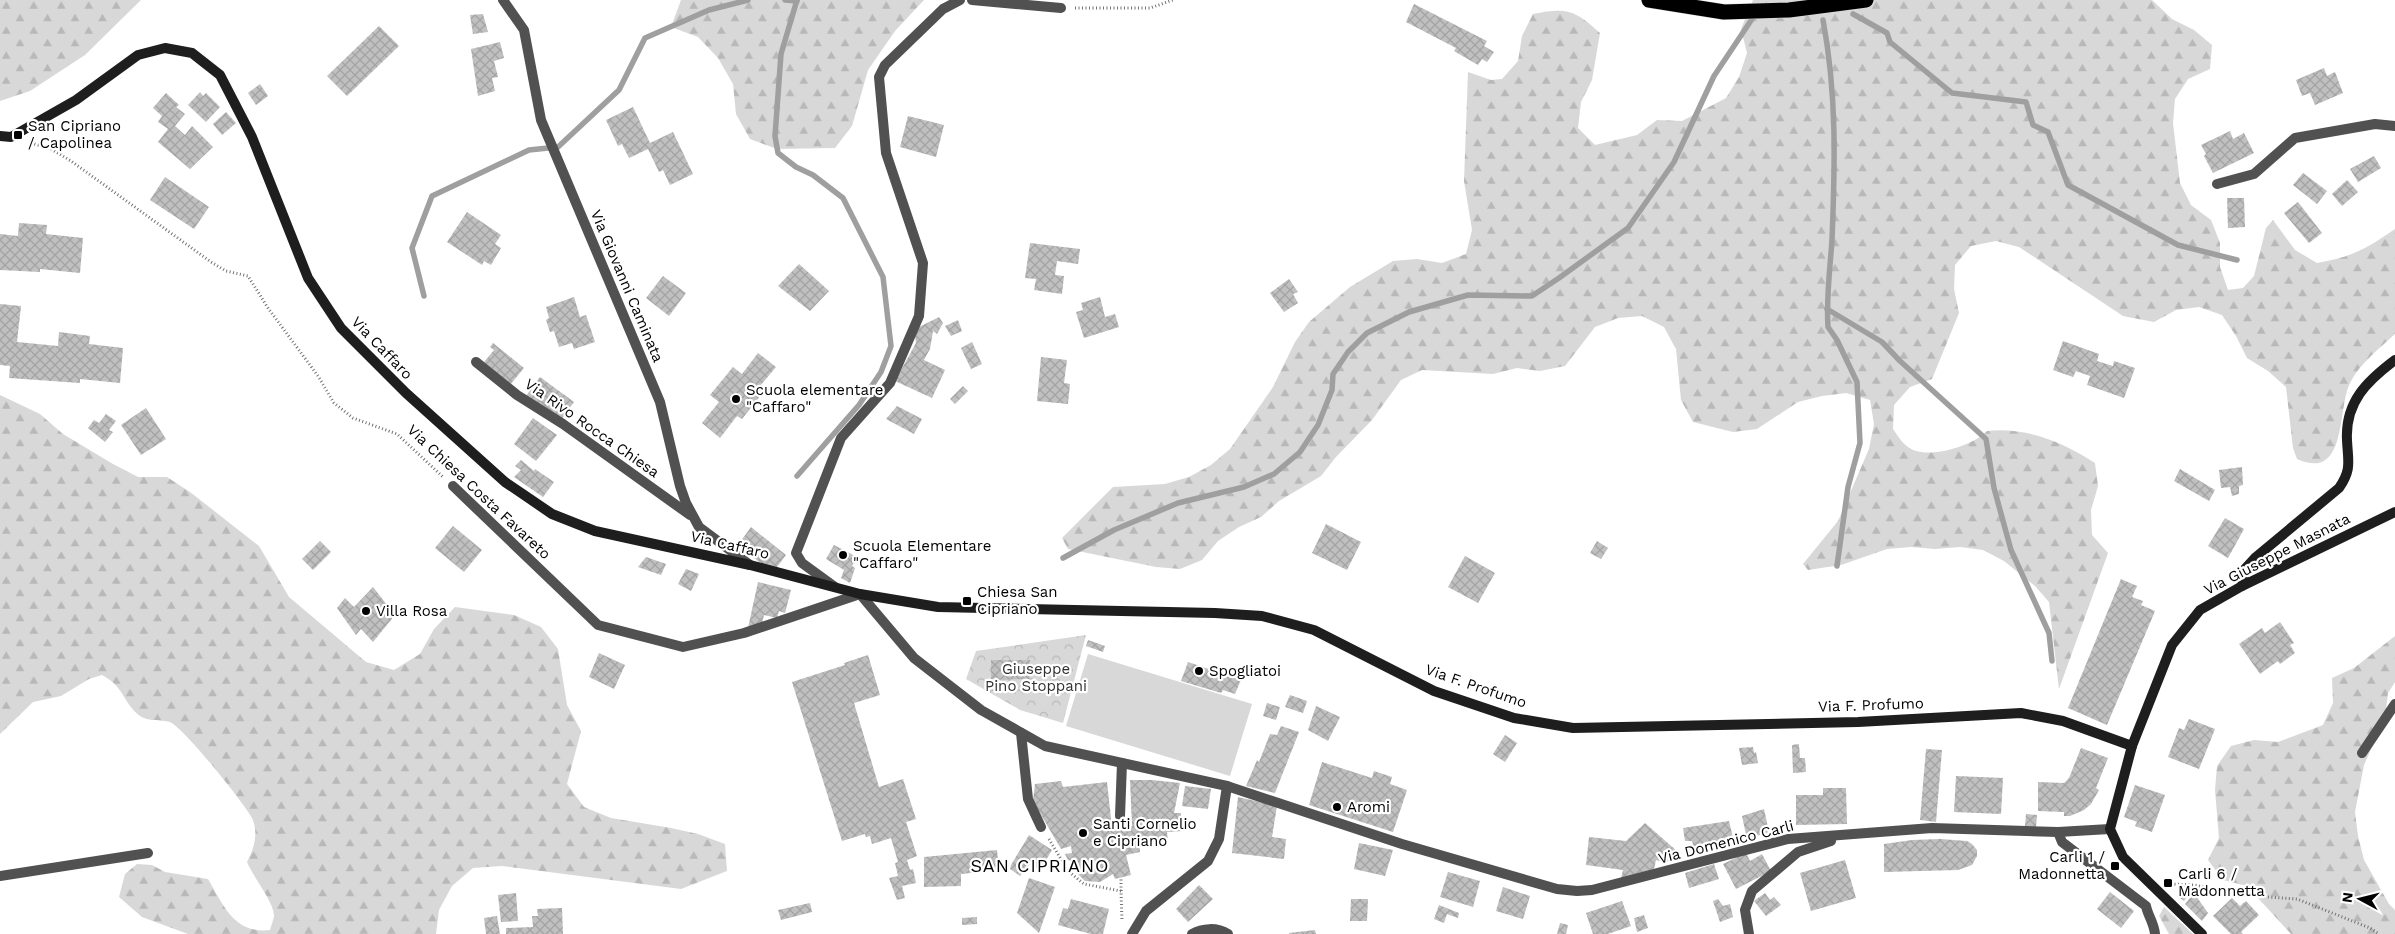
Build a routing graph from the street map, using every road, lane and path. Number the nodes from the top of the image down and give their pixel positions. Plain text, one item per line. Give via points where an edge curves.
1 (503, 0) edge
2 (960, 0) edge
3 (972, 0) edge
4 (1173, 0) edge
5 (1648, 0) edge
6 (1866, 0) edge
7 (1061, 8) joint
8 (2395, 126) edge
9 (0, 136) edge
10 (11, 137) junction
11 (2217, 184) dead end
12 (2395, 360) edge
13 (476, 362) dead end
14 (453, 486) joint
15 (2395, 512) edge
16 (693, 517) junction
17 (750, 564) junction
18 (2242, 586) junction
19 (835, 587) junction
20 (860, 594) junction
21 (879, 598) joint
22 (2395, 704) edge
23 (1021, 733) junction
24 (2132, 746) junction
25 (2362, 752) dead end
26 (1122, 763) junction
27 (1226, 786) junction
28 (1120, 816) dead end
29 (1041, 827) joint
30 (2110, 829) junction
31 (2058, 832) junction
32 (1846, 836) junction
33 (148, 853) dead end
34 (0, 876) edge
35 (1121, 877) dead end
36 (2170, 884) dead end
37 (1121, 891) junction
38 (1132, 934) edge
39 (1192, 934) edge
40 (1228, 934) edge
41 (1749, 934) edge
42 (2154, 934) edge
43 (2202, 934) edge
44 (2379, 934) edge

1 - 16 street, Via Giovanni Caminata via 524,30 541,120 660,402 680,486
2 - 19 street via 943,9 885,65 880,77 886,152 923,263 919,316 890,383 841,438 796,553 802,563
3 - 7 street
4 - 7 path via 1150,8
5 - 6 highway via 1724,12 1790,10
8 - 11 street via 2375,124 2295,138 2254,174
9 - 10 street
10 - 14 path, Via Chiesa Costa Favareto via 51,149 226,272 248,276 334,404 353,418 397,434
10 - 17 street, Via Caffaro via 76,100 138,55 165,48 192,53 220,75 252,137 308,278 341,328 406,393 504,482 552,514 595,531
12 - 18 street via 2372,377 2350,409 2347,477 2339,488 2256,557 2245,569
13 - 16 street, Via Rivo Rocca Chiesa via 517,395
14 - 20 street, Via Chiesa Costa Favareto via 598,625 683,647 744,633
15 - 18 street, Via Giuseppe Masnata
16 - 17 street, Via Giovanni Caminata via 699,527
17 - 19 street, Via Caffaro
18 - 24 street, Via Giuseppe Masnata via 2200,610 2172,645
19 - 20 street, Via Caffaro
20 - 21 street, Via Caffaro
20 - 23 street, Via Domenico Carli via 914,658 981,710
21 - 24 street, Via F. Profumo via 938,607 1262,616 1314,630 1434,691 1514,718 1573,728 1858,722 2020,713 2063,721
22 - 25 street
23 - 26 street, Via Domenico Carli via 1045,746
23 - 29 street via 1028,799
24 - 30 street, Via Giuseppe Masnata
26 - 27 street, Via Domenico Carli
26 - 28 street
27 - 32 street, Via Domenico Carli via 1402,844 1557,889 1576,891 1631,881 1788,839
27 - 38 street via 1219,839 1208,861 1146,911
29 - 37 path via 1068,872 1084,884
30 - 31 street, Via Domenico Carli
30 - 43 street via 2123,857
31 - 32 street, Via Domenico Carli via 1932,828
31 - 42 street via 2062,842 2146,906 2154,924
32 - 41 street via 1798,852 1752,891 1745,910
33 - 34 street
35 - 37 path
36 - 44 path via 2297,899
37 - 38 path via 1122,932
39 - 40 street via 1199,930 1221,930

